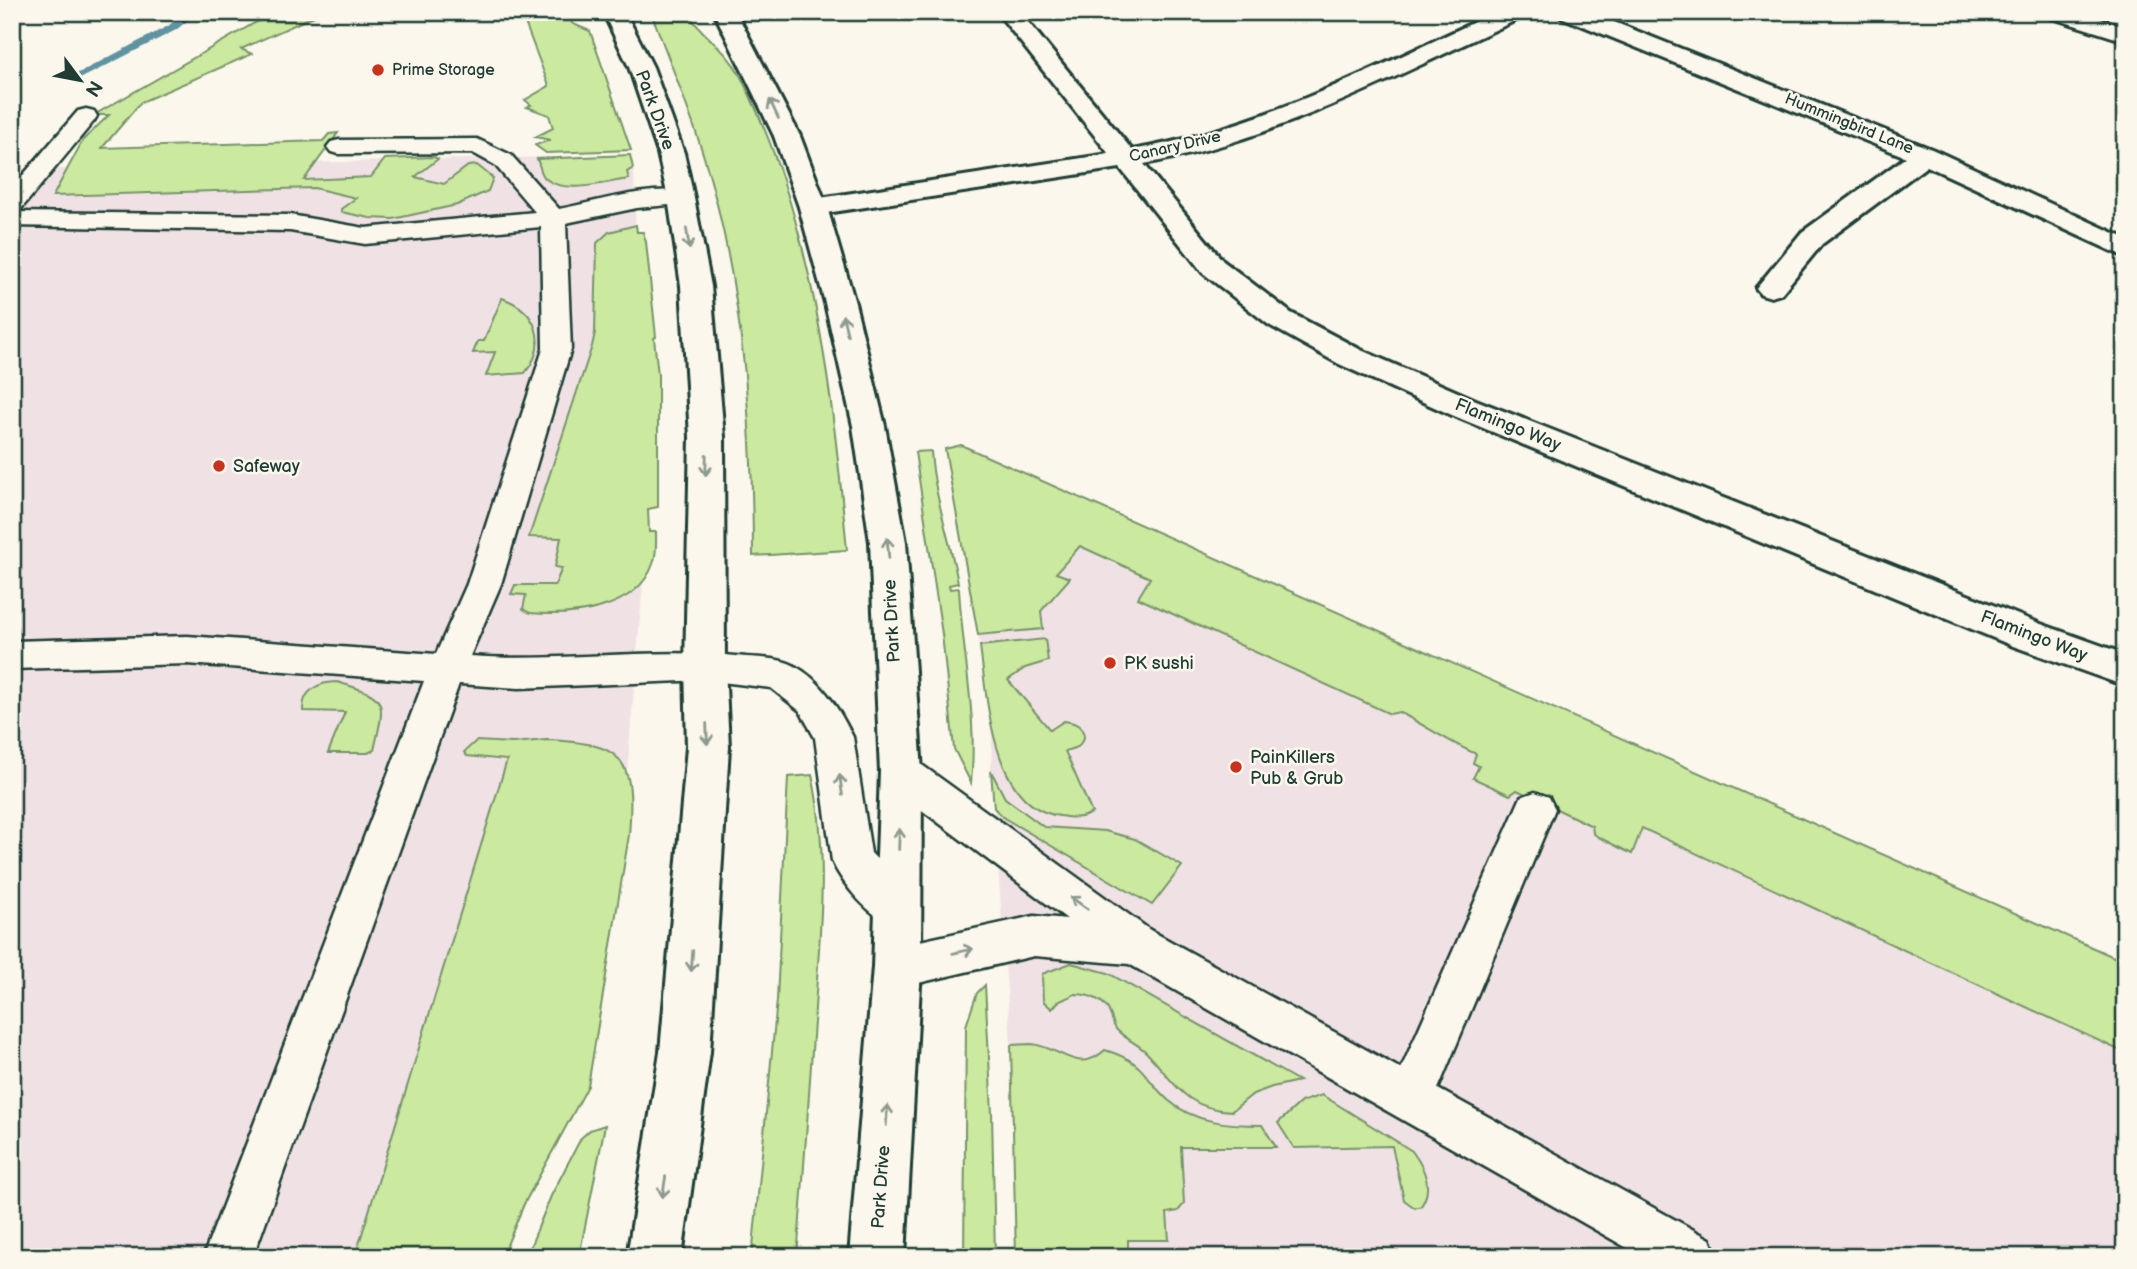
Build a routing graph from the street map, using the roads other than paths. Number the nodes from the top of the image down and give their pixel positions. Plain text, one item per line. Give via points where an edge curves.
1 (614, 12) edge
2 (726, 12) edge
3 (1008, 12) edge
4 (1516, 12) edge
5 (1569, 12) edge
6 (2057, 12) edge
7 (2125, 34) edge
8 (86, 116) dead end
9 (339, 147) dead end
10 (1925, 155) junction
11 (1128, 159) junction
12 (681, 198) junction
13 (12, 204) edge
14 (813, 207) junction
15 (553, 218) junction
16 (12, 219) edge
17 (2125, 249) edge
18 (1772, 288) dead end
19 (12, 655) edge
20 (705, 666) junction
21 (446, 668) junction
22 (2125, 670) edge
23 (901, 772) junction
24 (1535, 809) dead end
25 (897, 909) junction
26 (1135, 944) junction
27 (897, 967) junction
28 (1411, 1098) junction
29 (228, 1257) edge
30 (654, 1257) edge
31 (877, 1257) edge
32 (1692, 1257) edge

1 - 12 street, Park Drive via 641,67 671,153
14 -> 2 street, Park Drive via 787,136
3 - 11 street, Flamingo Way
4 - 11 street, Canary Drive via 1284,117
5 - 10 street, Hummingbird Lane
6 - 7 street
8 - 13 lane
9 - 15 lane via 477,146 503,160
10 - 17 street, Hummingbird Lane
10 - 18 street via 1812,238
11 - 14 street, Canary Drive
11 - 22 street, Flamingo Way via 1213,267 1280,319 1350,357 2004,626
12 - 15 lane via 637,201
12 -> 20 street, Park Drive via 696,286 707,436
23 -> 14 street, Park Drive via 886,529 869,426
15 - 16 lane via 365,236 290,223
15 - 21 lane via 557,349 484,584
19 - 21 lane via 187,650
20 - 21 lane via 519,674
25 -> 20 lane via 852,861 834,737 813,700 780,675
20 -> 30 street, Park Drive via 708,747 685,1052
21 - 29 lane
25 -> 23 street, Park Drive
26 -> 23 lane
24 - 28 lane
25 - 27 street, Park Drive
27 -> 26 lane via 1034,936
26 - 28 lane
31 -> 27 street, Park Drive
28 - 32 lane

